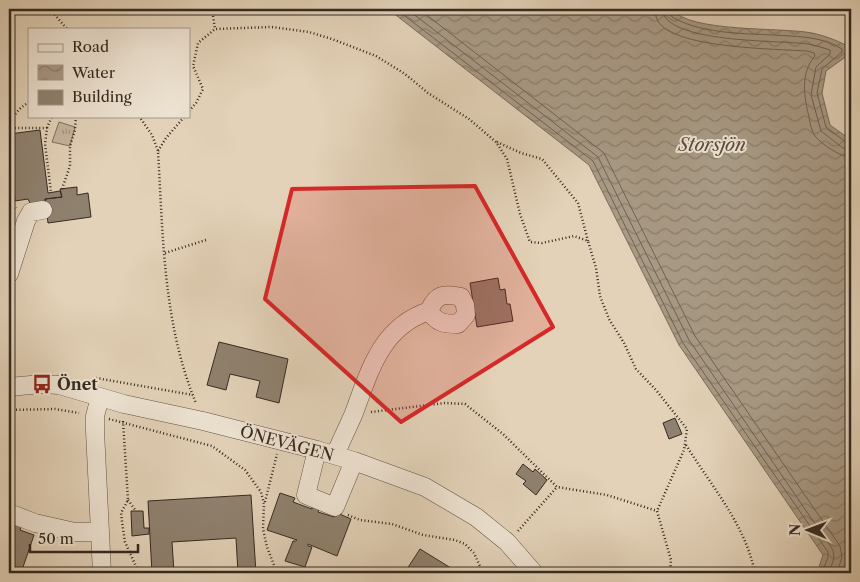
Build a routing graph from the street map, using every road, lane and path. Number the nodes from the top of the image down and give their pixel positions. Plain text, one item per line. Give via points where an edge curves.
1 (50, 9) edge
2 (212, 9) edge
3 (841, 9) edge
4 (851, 18) edge
5 (65, 28) edge
6 (215, 29) junction
7 (28, 102) edge
8 (190, 111) edge
9 (9, 112) edge
10 (13, 115) junction
11 (51, 118) edge
12 (76, 118) edge
13 (140, 118) edge
14 (183, 118) edge
15 (47, 128) junction
16 (9, 129) edge
17 (496, 142) junction
18 (158, 151) junction
19 (9, 181) edge
20 (62, 189) dead end
21 (51, 192) dead end
22 (43, 210) dead end
23 (26, 221) junction
24 (206, 240) dead end
25 (588, 241) junction
26 (164, 254) junction
27 (9, 274) edge
28 (429, 311) dead end
29 (90, 378) dead end
30 (9, 387) edge
31 (193, 395) junction
32 (100, 397) junction
33 (124, 404) junction
34 (354, 414) junction
35 (202, 421) junction
36 (281, 441) junction
37 (685, 443) junction
38 (317, 450) junction
39 (335, 455) junction
40 (354, 462) junction
41 (557, 487) junction
42 (128, 500) junction
43 (264, 504) junction
44 (336, 507) junction
45 (136, 511) dead end
46 (657, 511) junction
47 (9, 513) edge
48 (518, 531) dead end
49 (100, 532) junction
50 (102, 573) edge
51 (139, 573) edge
52 (277, 573) edge
53 (483, 573) edge
54 (534, 573) edge
55 (670, 573) edge
56 (755, 573) edge

1 - 5 path
2 - 6 path
3 - 4 path
6 - 8 path via 198,43 193,66 203,89
6 - 17 path via 272,27 309,32 376,56 470,119
7 - 10 path
9 - 10 path
10 - 16 path
11 - 15 path
12 - 20 path via 70,166
13 - 18 path
14 - 18 path
15 - 16 path
15 - 21 path
17 - 25 path via 542,159 578,203
17 - 25 path via 507,159 530,242 542,243 574,236
18 - 26 path
19 - 23 path via 12,202
22 - 23 street via 31,212
23 - 27 street
24 - 26 path
25 - 37 path via 600,296 609,319 636,368 687,429
26 - 31 path via 174,328
28 - 34 street via 400,325 379,351
29 - 31 path
30 - 32 street, ÖNEVÄGEN via 59,385
31 - 35 path
32 - 33 street, ÖNEVÄGEN
32 - 49 street via 95,431
33 - 35 street, ÖNEVÄGEN
33 - 42 path
34 - 39 street
34 - 41 path via 445,403 466,404
35 - 36 street, ÖNEVÄGEN
35 - 43 path via 212,446 245,470 261,492
36 - 38 street, ÖNEVÄGEN
36 - 43 path
37 - 46 path
37 - 56 path via 732,514 746,542
38 - 39 street, ÖNEVÄGEN
38 - 44 street via 306,495
39 - 40 street, ÖNEVÄGEN
40 - 44 street
40 - 54 street, ÖNEVÄGEN via 425,487 476,517 507,542
41 - 46 path via 607,495
41 - 48 path
42 - 45 path
42 - 51 path via 122,512 123,529
43 - 52 path via 263,529
44 - 53 path via 360,520 392,524 465,544 474,553
46 - 55 path via 671,560
47 - 49 street via 34,523 75,532
49 - 50 street

